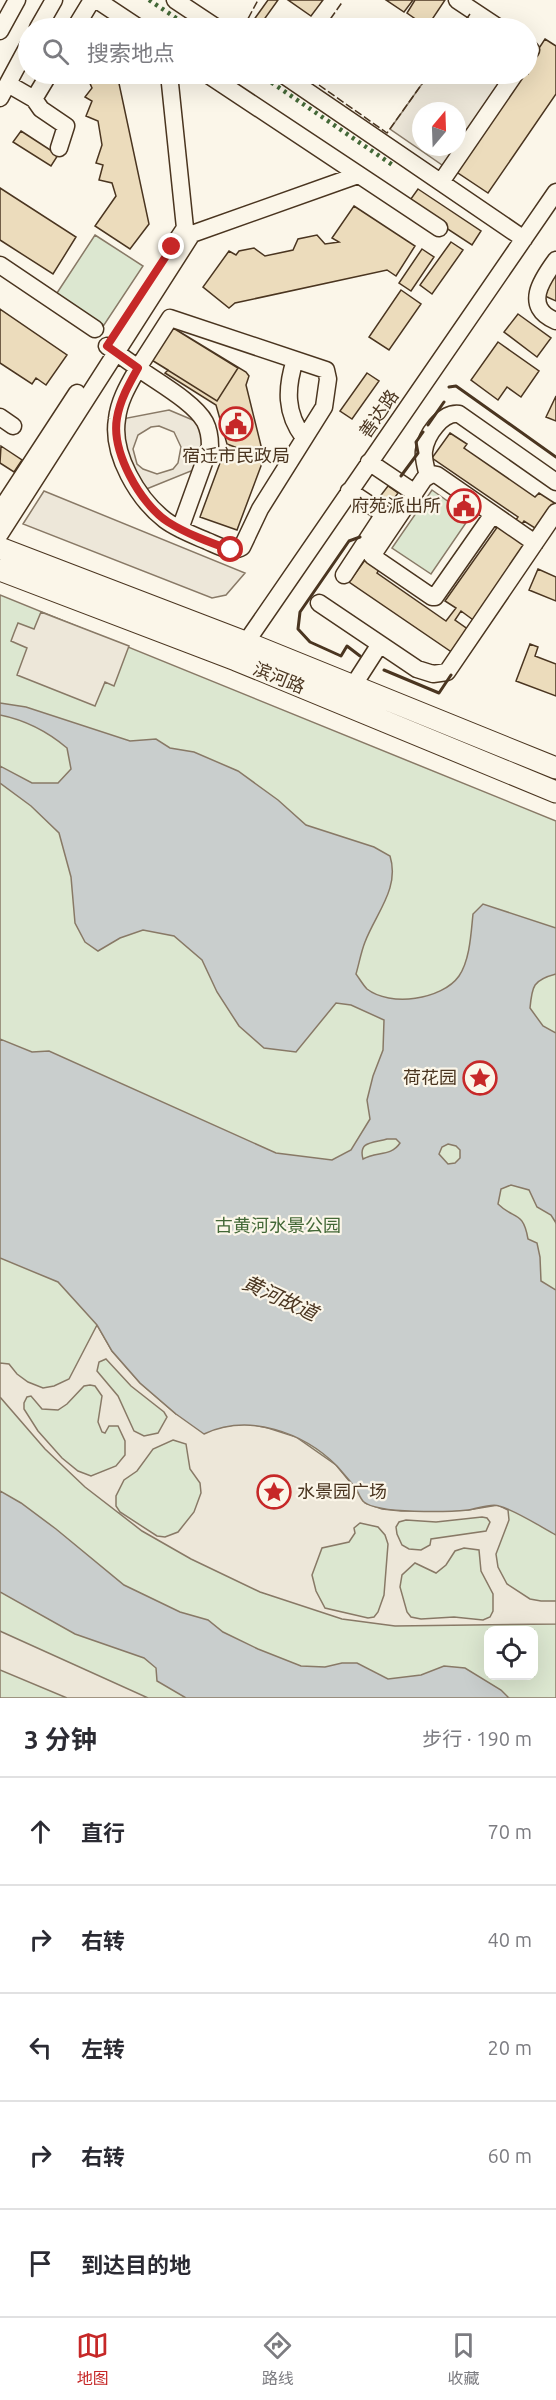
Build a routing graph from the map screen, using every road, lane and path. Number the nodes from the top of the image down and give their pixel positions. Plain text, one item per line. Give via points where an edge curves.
1 (17, 0) edge
2 (54, 0) edge
3 (92, 0) edge
4 (97, 0) edge
5 (175, 0) edge
6 (457, 0) edge
7 (44, 18) edge
8 (81, 18) edge
9 (124, 18) edge
10 (202, 18) edge
11 (485, 18) edge
12 (0, 31) edge
13 (18, 64) edge
14 (43, 84) edge
15 (170, 84) edge
16 (222, 84) edge
17 (297, 84) edge
18 (507, 84) edge
19 (2, 94) edge
20 (34, 99) junction
21 (59, 148) dead end
22 (358, 175) junction
23 (441, 182) junction
24 (556, 193) edge
25 (439, 228) dead end
26 (524, 239) junction
27 (556, 260) edge
28 (0, 266) edge
29 (556, 321) edge
30 (95, 329) dead end
31 (112, 349) junction
32 (296, 360) junction
33 (138, 368) junction
34 (304, 438) junction
35 (369, 462) junction
36 (428, 476) junction
37 (556, 482) edge
38 (349, 491) junction
39 (415, 493) junction
40 (8, 506) edge
41 (556, 512) edge
42 (493, 514) junction
43 (390, 518) junction
44 (180, 529) junction
45 (0, 534) edge
46 (535, 543) junction
47 (0, 548) edge
48 (0, 570) edge
49 (344, 574) dead end
50 (319, 603) dead end
51 (380, 644) junction
52 (240, 651) junction
53 (353, 686) junction
54 (556, 768) edge
55 (556, 792) edge

1 - 12 street
2 - 7 street
3 - 8 street
4 - 9 street
5 - 10 street
6 - 11 street
13 - 19 street
14 - 20 street
15 - 31 street via 184,228
16 - 22 street
17 - 23 street
18 - 23 street
19 - 20 street
20 - 21 street via 41,109 66,126
22 - 25 street
22 - 31 street via 192,234
23 - 26 street
24 - 26 street, 善达路
26 - 35 street, 善达路
27 - 29 street via 537,294 541,308
28 - 30 street
31 - 33 street
31 - 40 street
32 - 33 street via 170,318
32 - 34 street via 290,374 288,400 296,427
32 - 34 street via 326,370 328,379 324,407
33 - 44 street via 116,420 120,454 152,508
33 - 44 street via 195,409 209,434 210,446
34 - 44 street via 260,509 242,547 231,550
35 - 38 street, 善达路
35 - 39 street
36 - 37 street via 425,446 445,416 454,413
36 - 39 street
36 - 42 street via 437,475
38 - 43 street
38 - 52 street, 善达路
39 - 43 street
40 - 45 street
41 - 46 street
42 - 43 street via 438,594 432,597 372,556
42 - 46 street
43 - 49 street
46 - 51 street via 447,672 433,674 417,669
47 - 52 main road, 滨河路
48 - 52 main road, 滨河路
50 - 51 street
51 - 53 street
52 - 53 main road, 滨河路
52 - 55 main road, 滨河路
53 - 54 main road, 滨河路

